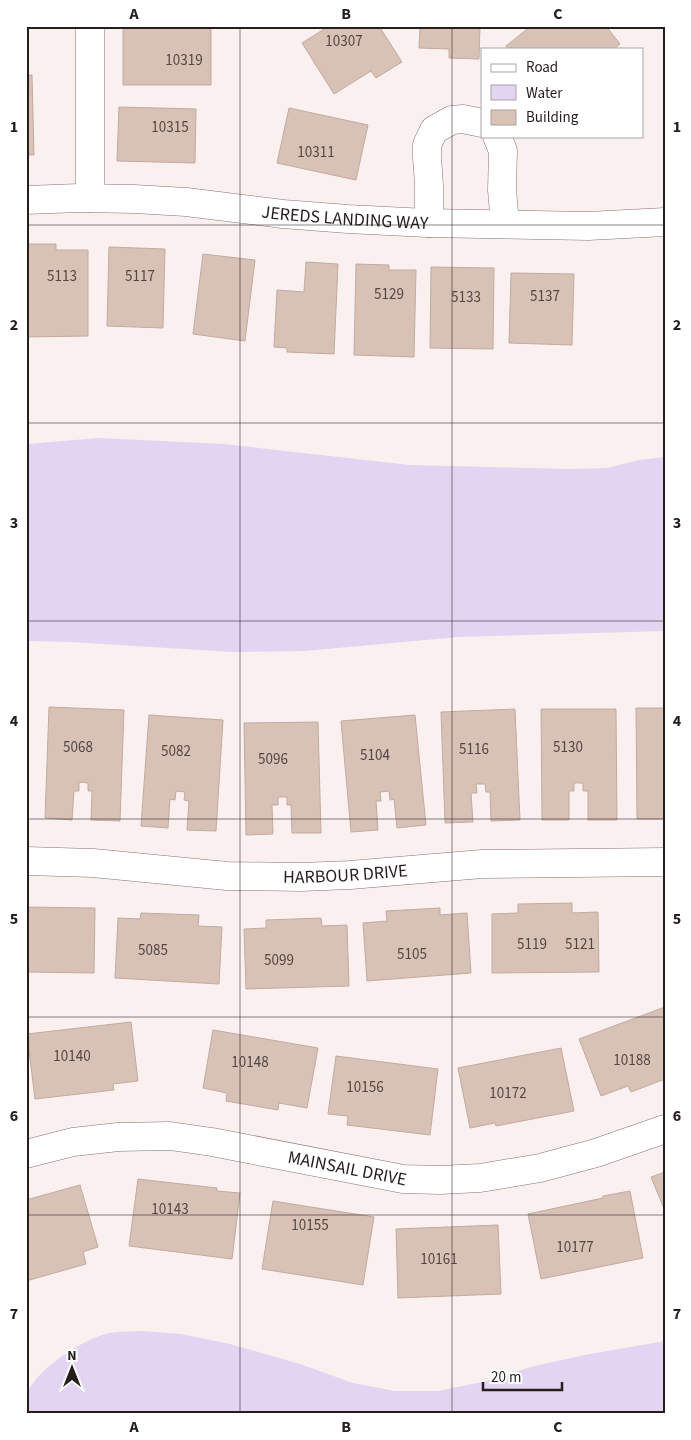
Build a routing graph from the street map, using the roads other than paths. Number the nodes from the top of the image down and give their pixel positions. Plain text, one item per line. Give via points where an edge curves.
1 (90, 26) edge
2 (481, 123) edge
3 (498, 138) edge
4 (90, 198) junction
5 (26, 200) edge
6 (665, 222) edge
7 (429, 223) junction
8 (505, 223) junction
9 (26, 861) edge
10 (665, 862) edge
11 (665, 1129) edge
12 (26, 1154) edge

1 - 4 street
2 - 7 street via 452,120 434,130 427,145
3 - 8 street via 503,151
4 - 5 street, JEREDS LANDING WAY
4 - 7 street, JEREDS LANDING WAY via 186,202 282,214
6 - 8 street, JEREDS LANDING WAY via 588,226
7 - 8 street, JEREDS LANDING WAY
9 - 10 street, HARBOUR DRIVE via 93,863 227,876 292,877 482,864
11 - 12 street, MAINSAIL DRIVE via 540,1168 480,1178 440,1180 403,1179 170,1136 73,1142

